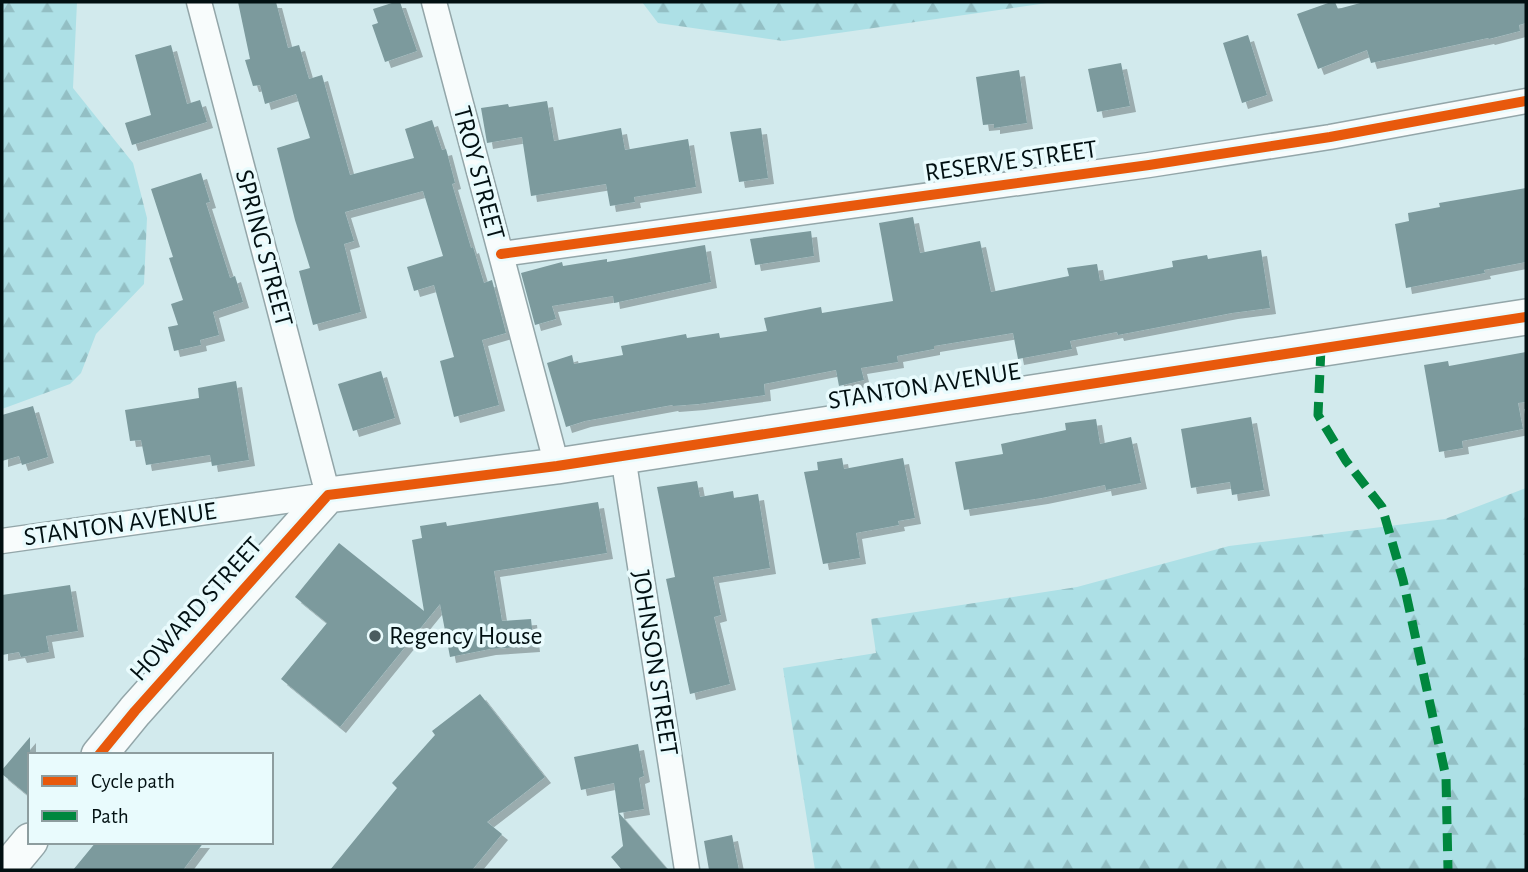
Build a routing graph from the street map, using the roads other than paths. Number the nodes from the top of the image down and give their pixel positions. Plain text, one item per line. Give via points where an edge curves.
1 (199, 2) edge
2 (434, 2) edge
3 (1526, 101) edge
4 (501, 254) junction
5 (1526, 317) edge
6 (624, 456) junction
7 (556, 466) junction
8 (328, 495) junction
9 (2, 541) edge
10 (101, 753) edge
11 (28, 843) edge
12 (6, 870) edge
13 (687, 870) edge

1 - 8 street, SPRING STREET
2 - 4 street, TROY STREET
3 - 4 street, RESERVE STREET via 1149,165
4 - 7 street, TROY STREET
5 - 6 street, STANTON AVENUE
6 - 7 street, STANTON AVENUE
6 - 13 street, JOHNSON STREET
7 - 8 street, STANTON AVENUE
8 - 9 street, STANTON AVENUE
8 - 10 street, HOWARD STREET
11 - 12 street

